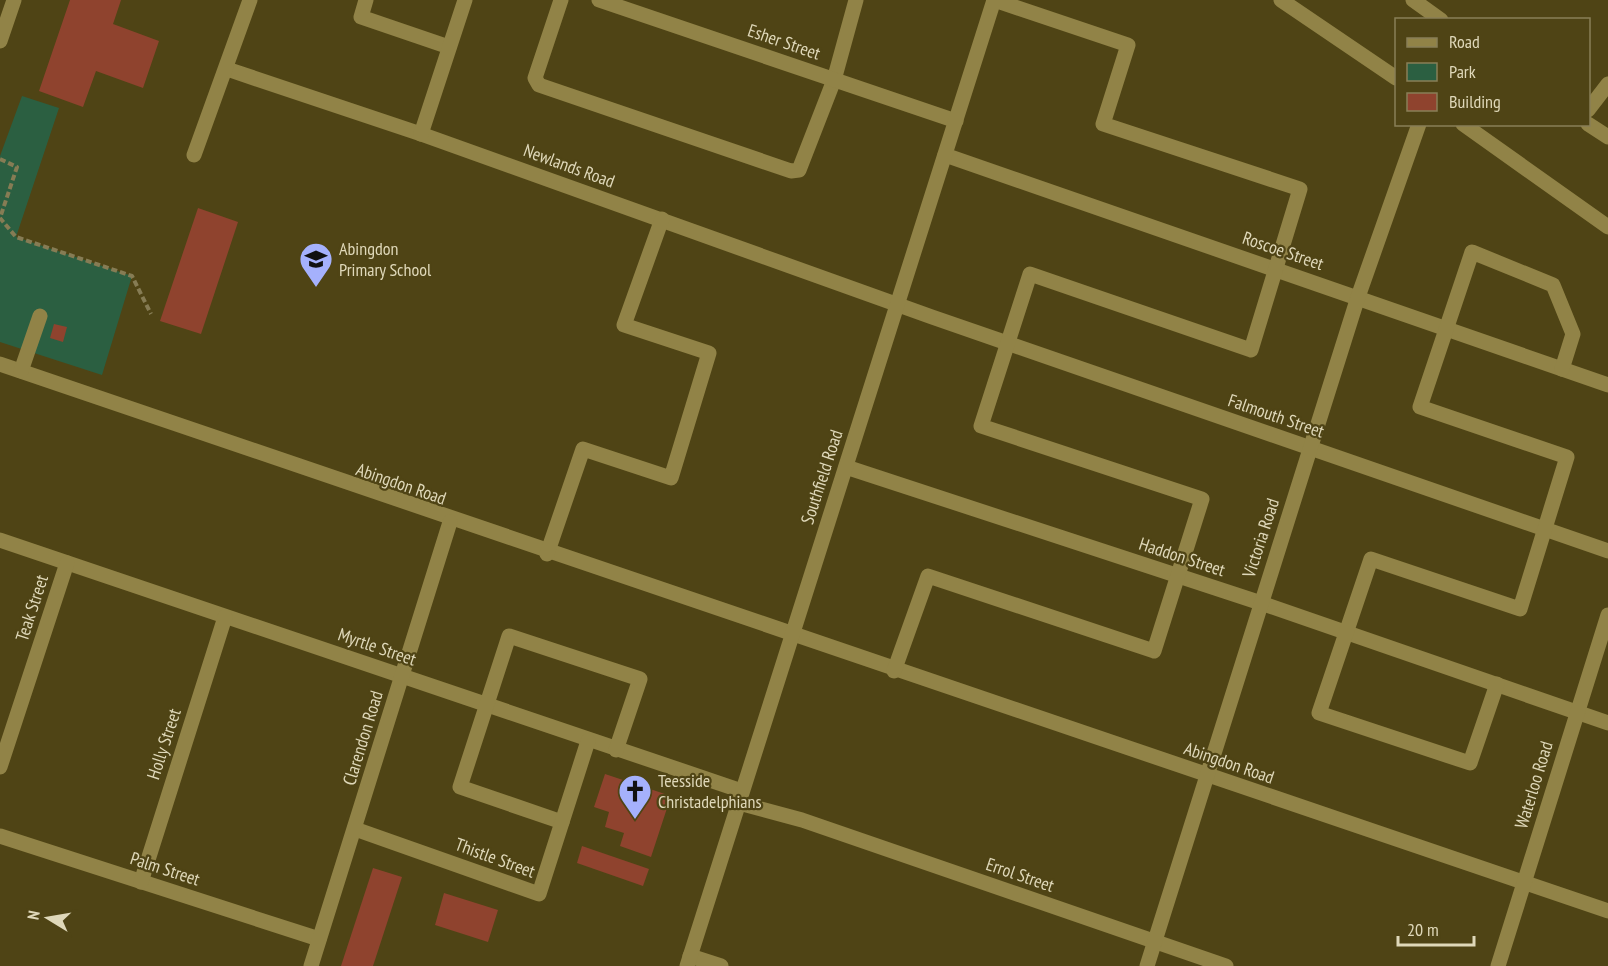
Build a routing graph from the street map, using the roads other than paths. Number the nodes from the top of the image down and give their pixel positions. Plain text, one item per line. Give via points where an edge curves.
1 (14, 0) edge
2 (250, 0) edge
3 (366, 0) edge
4 (465, 0) edge
5 (561, 0) edge
6 (599, 0) edge
7 (856, 0) edge
8 (994, 0) edge
9 (1281, 0) edge
10 (1413, 0) edge
11 (1438, 18) edge
12 (0, 41) edge
13 (449, 47) junction
14 (227, 69) junction
15 (1395, 77) edge
16 (834, 80) junction
17 (1608, 84) edge
18 (1590, 107) edge
19 (956, 121) junction
20 (1590, 125) edge
21 (1418, 126) edge
22 (1466, 126) edge
23 (421, 134) junction
24 (1608, 137) edge
25 (945, 154) junction
26 (194, 155) dead end
27 (662, 219) junction
28 (1608, 226) edge
29 (1275, 268) junction
30 (1358, 297) junction
31 (897, 303) junction
32 (40, 316) dead end
33 (932, 317) joint
34 (1446, 328) junction
35 (1008, 344) junction
36 (0, 364) edge
37 (1562, 369) junction
38 (21, 371) junction
39 (1608, 385) edge
40 (1310, 449) junction
41 (846, 467) junction
42 (450, 522) junction
43 (1544, 529) junction
44 (0, 540) edge
45 (1608, 551) edge
46 (547, 554) junction
47 (67, 563) junction
48 (1178, 576) junction
49 (1261, 603) junction
50 (1608, 615) edge
51 (225, 616) junction
52 (1346, 633) junction
53 (792, 634) junction
54 (894, 671) junction
55 (402, 676) junction
56 (1497, 684) junction
57 (486, 706) junction
58 (1578, 712) junction
59 (1608, 723) edge
60 (588, 741) junction
61 (616, 750) junction
62 (0, 767) edge
63 (1207, 776) junction
64 (741, 797) junction
65 (562, 822) junction
66 (355, 829) junction
67 (0, 836) edge
68 (141, 882) junction
69 (1524, 883) junction
70 (1608, 911) edge
71 (319, 939) junction
72 (1154, 941) junction
73 (688, 961) edge
74 (311, 966) edge
75 (721, 966) edge
76 (1146, 966) edge
77 (1226, 966) edge
78 (1498, 966) edge

1 - 12 street
2 - 14 street
3 - 13 street via 361,17
4 - 13 street
5 - 16 street via 535,78 539,85 791,171 799,170
6 - 16 street, Esher Street
7 - 16 street
8 - 19 street, Southfield Road
8 - 29 street via 1128,45 1102,124 1300,189
9 - 15 street
10 - 11 street
13 - 23 street
14 - 23 street, Newlands Road
14 - 26 street
16 - 19 street, Esher Street
17 - 18 street
19 - 25 street, Southfield Road
20 - 24 street
21 - 30 street, Victoria Road
22 - 28 street
23 - 27 street, Newlands Road
25 - 29 street, Roscoe Street
25 - 31 street, Southfield Road
27 - 31 street, Newlands Road
27 - 46 street via 624,325 709,353 671,478 583,449
29 - 30 street, Roscoe Street
29 - 35 street via 1251,350 1030,274
30 - 34 street, Roscoe Street
30 - 40 street, Victoria Road
31 - 33 street, Newlands Road
31 - 41 street, Southfield Road
32 - 38 street
33 - 35 street, Falmouth Street
34 - 37 street, Roscoe Street
34 - 37 street via 1472,252 1553,285 1573,334
34 - 43 street via 1420,407 1567,457
35 - 40 street, Falmouth Street
35 - 48 street via 981,426 1202,499
36 - 38 street, Abingdon Road
37 - 39 street, Roscoe Street
38 - 42 street, Abingdon Road
40 - 43 street, Falmouth Street
40 - 49 street, Victoria Road
41 - 48 street, Haddon Street
41 - 53 street, Southfield Road
42 - 46 street, Abingdon Road
42 - 55 street, Clarendon Road
43 - 45 street, Falmouth Street
43 - 52 street via 1520,609 1371,559
44 - 47 street, Myrtle Street
46 - 53 street, Abingdon Road
47 - 51 street, Myrtle Street
47 - 62 street, Teak Street
48 - 49 street, Haddon Street
48 - 54 street via 1154,651 928,576
49 - 52 street, Haddon Street
49 - 63 street, Victoria Road
50 - 58 street, Waterloo Road
51 - 55 street, Myrtle Street
51 - 68 street, Holly Street
52 - 56 street, Haddon Street
52 - 56 street via 1319,713 1470,763
53 - 54 street, Abingdon Road
53 - 64 street, Southfield Road
54 - 63 street, Abingdon Road
55 - 57 street, Myrtle Street
55 - 66 street, Clarendon Road
56 - 58 street, Haddon Street
57 - 60 street, Myrtle Street
57 - 61 street via 509,636 640,679
57 - 65 street via 460,787
58 - 59 street, Haddon Street
58 - 69 street, Waterloo Road
60 - 61 street, Myrtle Street
60 - 65 street, Thistle Street
61 - 64 street, Myrtle Street
63 - 69 street, Abingdon Road
63 - 72 street, Victoria Road
64 - 72 street, Errol Street
64 - 73 street, Southfield Road
65 - 66 street, Thistle Street via 539,894
66 - 71 street, Clarendon Road
67 - 68 street, Palm Street
68 - 71 street, Palm Street
69 - 70 street, Abingdon Road
69 - 78 street, Waterloo Road
71 - 74 street, Clarendon Road
72 - 76 street, Victoria Road
72 - 77 street, Errol Street
73 - 75 street

